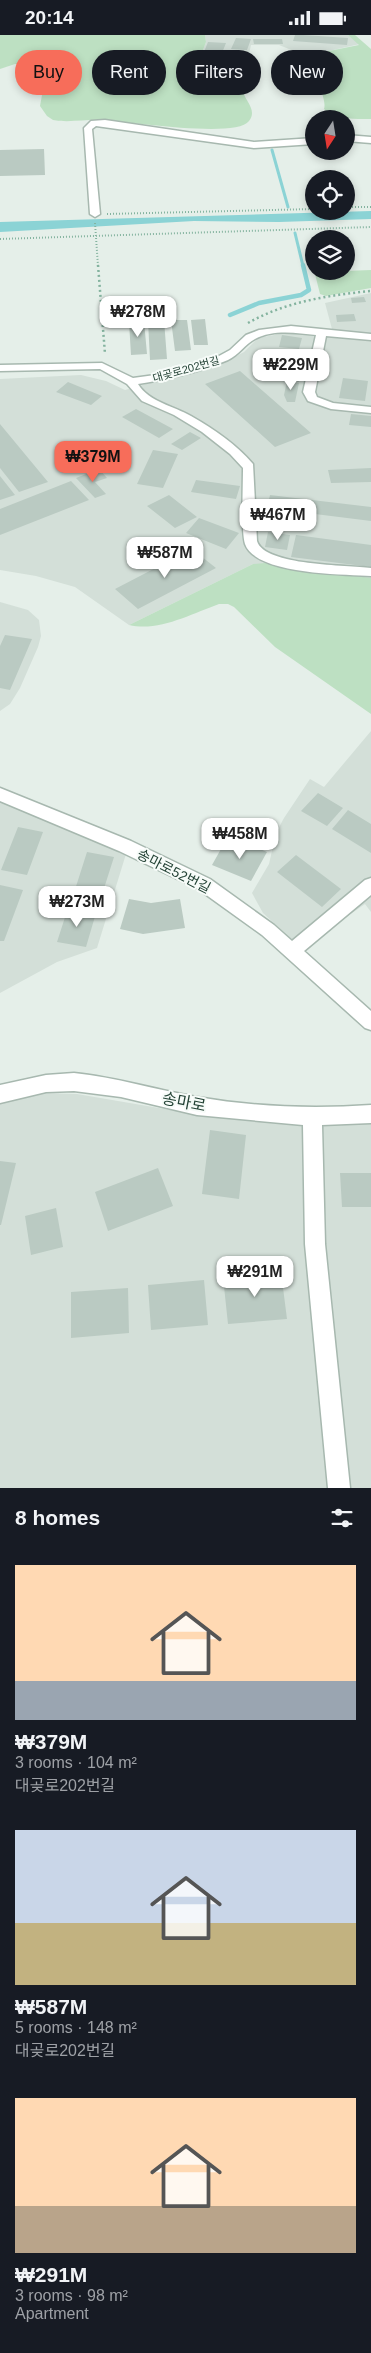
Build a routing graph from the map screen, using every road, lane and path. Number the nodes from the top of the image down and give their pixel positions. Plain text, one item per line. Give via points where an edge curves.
1 (355, 138) edge
2 (371, 139) edge
3 (305, 142) edge
4 (355, 207) edge
5 (371, 207) edge
6 (305, 209) edge
7 (95, 214) joint
8 (371, 227) edge
9 (95, 235) junction
10 (0, 239) edge
11 (371, 291) edge
12 (322, 331) junction
13 (371, 337) edge
14 (243, 342) junction
15 (102, 366) junction
16 (0, 368) edge
17 (131, 383) junction
18 (371, 410) edge
19 (371, 572) edge
20 (0, 794) edge
21 (371, 885) edge
22 (292, 951) junction
23 (371, 1022) edge
24 (0, 1094) edge
25 (371, 1114) edge
26 (312, 1115) junction
27 (339, 1488) edge

1 - 2 street
3 - 7 street via 261,145 94,123 88,128
4 - 5 path
6 - 7 path
8 - 9 path
9 - 10 path
9 - 15 path via 105,355
11 - 14 path via 269,312 247,324 243,330
12 - 13 street, 대곶로202번길
12 - 14 street, 대곶로202번길 via 274,330
12 - 18 street via 309,392 312,399 331,406
14 - 17 street, 대곶로202번길 via 234,353 223,358
15 - 16 street
15 - 17 street, 대곶로202번길
17 - 19 street, 대곶로202번길 via 145,400 179,413 243,458 251,475 252,547 266,557
20 - 22 street, 송마로52번길 via 125,846 204,884
21 - 22 street
22 - 23 street, 송마로52번길
24 - 26 street, 송마로 via 27,1087 74,1082 196,1105
25 - 26 street, 송마로
26 - 27 street via 315,1244

